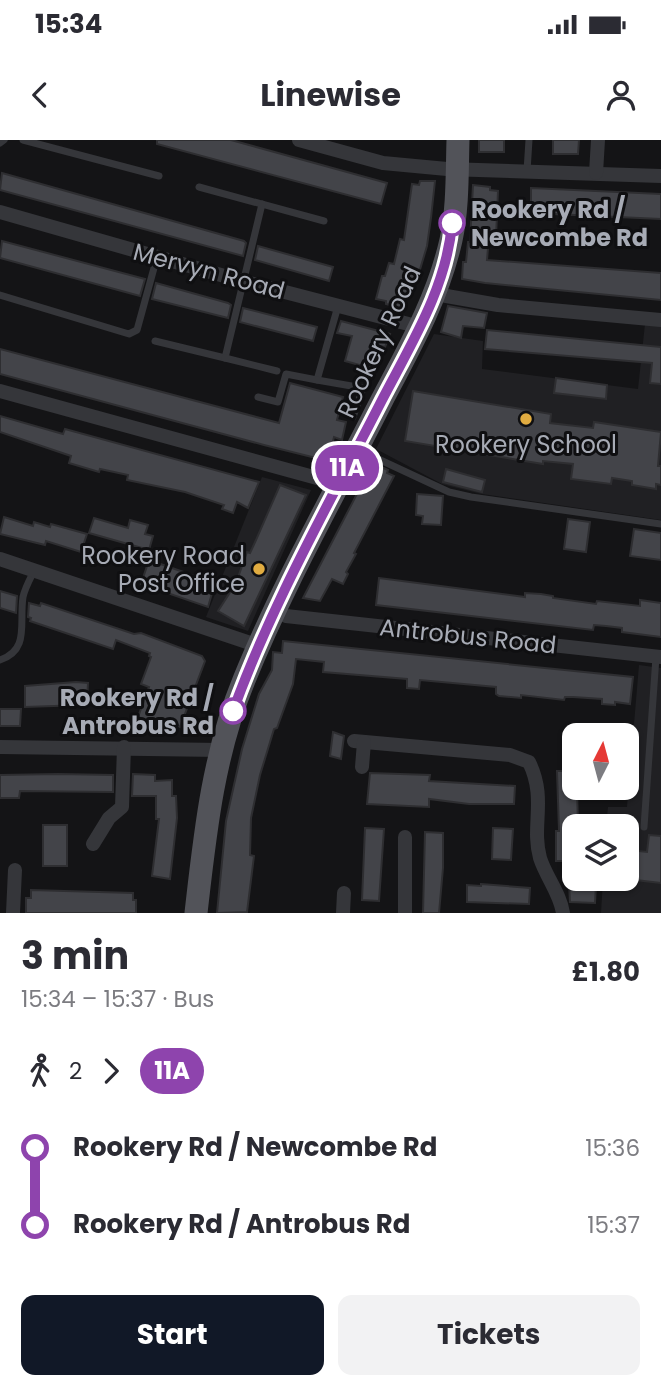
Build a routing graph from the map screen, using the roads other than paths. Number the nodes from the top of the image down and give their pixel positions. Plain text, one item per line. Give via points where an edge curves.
1 (4, 140) edge
2 (23, 140) edge
3 (299, 140) edge
4 (458, 140) edge
5 (529, 140) edge
6 (598, 140) edge
7 (0, 143) edge
8 (457, 169) junction
9 (527, 171) junction
10 (596, 173) junction
11 (159, 176) dead end
12 (661, 176) edge
13 (199, 187) dead end
14 (262, 204) junction
15 (0, 212) edge
16 (324, 221) dead end
17 (157, 257) junction
18 (242, 281) junction
19 (435, 294) junction
20 (0, 295) edge
21 (338, 306) junction
22 (661, 320) edge
23 (420, 327) junction
24 (155, 341) dead end
25 (225, 358) junction
26 (277, 371) dead end
27 (317, 380) junction
28 (0, 391) edge
29 (258, 397) dead end
30 (353, 417) dead end
31 (358, 449) junction
32 (339, 484) junction
33 (661, 524) edge
34 (0, 559) edge
35 (34, 571) junction
36 (275, 611) junction
37 (259, 646) junction
38 (658, 657) edge
39 (0, 660) edge
40 (0, 747) edge
41 (124, 747) junction
42 (221, 750) junction
43 (362, 767) dead end
44 (644, 827) dead end
45 (405, 837) dead end
46 (93, 844) dead end
47 (15, 870) dead end
48 (344, 893) dead end
49 (13, 913) edge
50 (196, 913) edge
51 (344, 913) edge
52 (405, 913) edge
53 (563, 913) edge

1 - 7 lane
2 - 11 lane
3 - 8 street via 383,163
4 - 8 main road, Rookery Road
5 - 9 lane
6 - 10 street
8 - 9 street
8 - 19 main road, Rookery Road via 451,239
9 - 10 street
10 - 12 street
13 - 14 lane
14 - 16 lane
14 - 18 lane
15 - 17 street, Mervyn Road
17 - 18 street, Mervyn Road
17 - 20 lane via 137,330 129,334
18 - 21 street, Mervyn Road
18 - 25 lane
19 - 22 street via 498,305
19 - 23 main road, Rookery Road
21 - 23 street, Mervyn Road
21 - 27 lane
23 - 31 main road, Rookery Road
24 - 25 lane
25 - 26 lane
27 - 29 lane via 286,374 278,402
27 - 30 lane via 363,388
28 - 32 street
31 - 32 main road, Rookery Road
31 - 33 lane via 449,492
32 - 36 main road, Rookery Road
34 - 35 street
35 - 37 street
35 - 39 lane via 23,596 19,646 13,656
36 - 37 main road, Rookery Road
36 - 38 street, Antrobus Road via 286,616
37 - 42 main road, Rookery Road
38 - 44 lane
40 - 41 street
41 - 42 street
41 - 46 street via 122,807
42 - 50 main road, Rookery Road
43 - 53 street via 359,741 510,755 529,762 537,779 540,858
45 - 52 street
47 - 49 street
48 - 51 street

